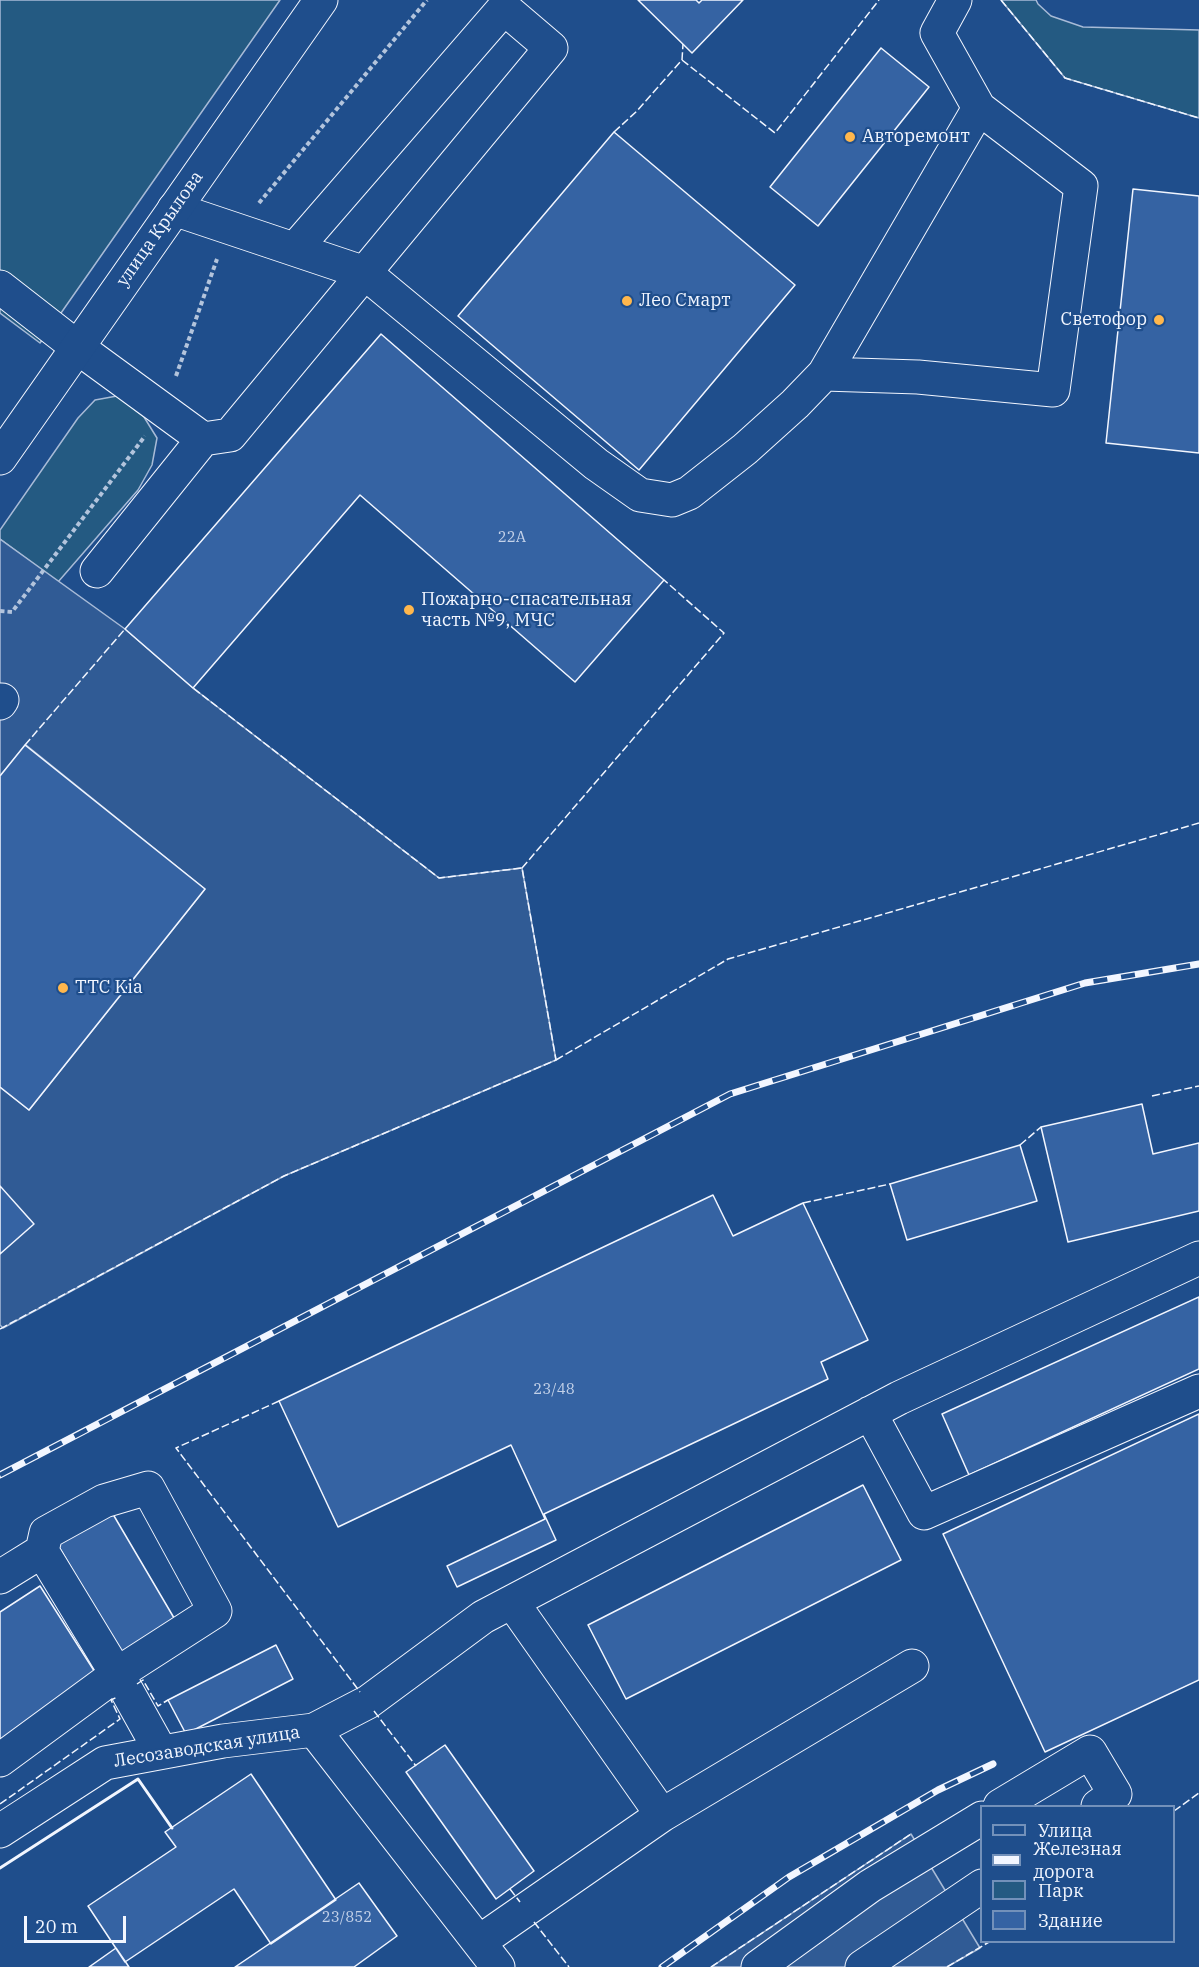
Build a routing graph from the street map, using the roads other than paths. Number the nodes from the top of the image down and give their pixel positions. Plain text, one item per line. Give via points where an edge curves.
1 (321, 0) edge
2 (955, 0) edge
3 (979, 108) junction
4 (174, 209) junction
5 (295, 249) junction
6 (365, 273) junction
7 (0, 287) edge
8 (77, 347) junction
9 (824, 374) junction
10 (203, 439) junction
11 (0, 458) edge
12 (96, 571) dead end
13 (1199, 1258) edge
14 (1199, 1391) edge
15 (870, 1413) junction
16 (42, 1551) junction
17 (0, 1576) edge
18 (512, 1602) junction
19 (912, 1665) dead end
20 (117, 1674) junction
21 (314, 1730) junction
22 (161, 1752) junction
23 (0, 1760) edge
24 (1002, 1805) edge
25 (1099, 1805) edge
26 (662, 1815) junction
27 (980, 1819) edge
28 (0, 1831) edge
29 (980, 1887) edge
30 (489, 1954) edge
31 (758, 1967) edge
32 (862, 1967) edge

1 - 4 main road, улица Крылова
2 - 3 main road via 937,33
3 - 9 main road
3 - 9 main road via 1081,186 1053,390 918,377
4 - 5 main road
4 - 8 main road, улица Крылова
5 - 6 main road
5 - 6 main road via 504,8 552,48
6 - 9 main road via 596,464 640,495 672,500 689,493 745,449
6 - 10 main road via 230,435
7 - 8 main road
8 - 10 main road
8 - 11 main road, улица Крылова
10 - 12 main road
13 - 15 main road
14 - 15 main road via 924,1513
15 - 18 main road
16 - 17 main road
16 - 20 main road
16 - 20 main road via 46,1533 104,1501 148,1488 215,1611
18 - 21 main road via 483,1617 368,1702
18 - 26 main road
19 - 26 main road
20 - 22 main road
20 - 23 main road
21 - 22 main road, Лесозаводская улица
21 - 30 main road, Лесозаводская улица
22 - 28 main road, Лесозаводская улица via 105,1763
24 - 25 main road via 1090,1752 1115,1794
26 - 30 main road
27 - 31 main road via 870,1886
29 - 32 main road

